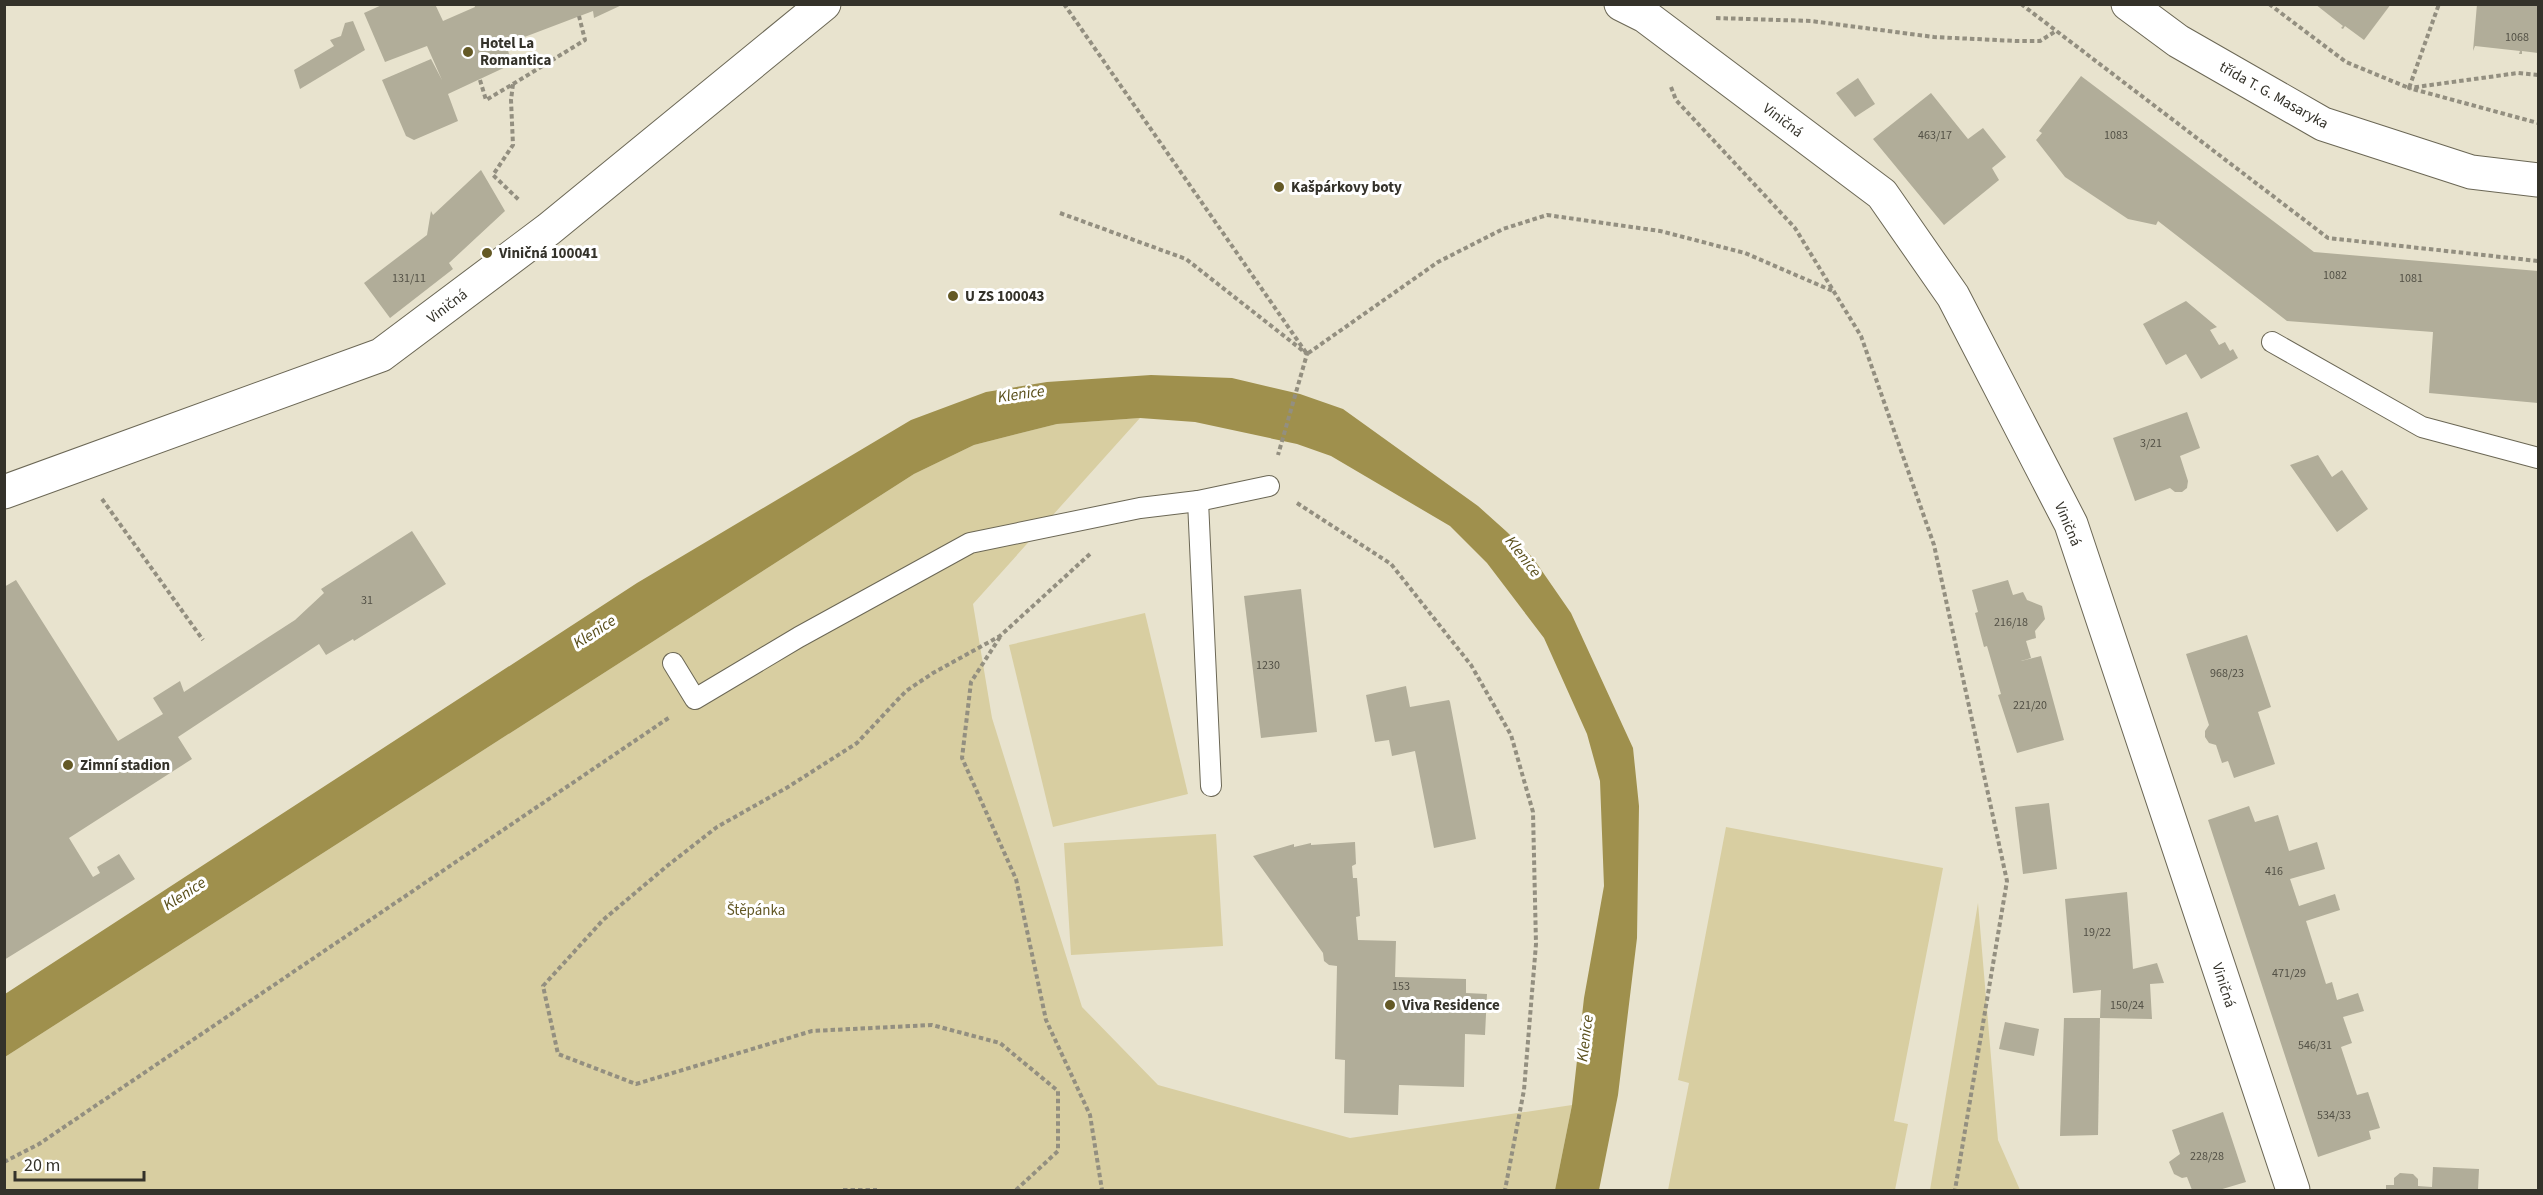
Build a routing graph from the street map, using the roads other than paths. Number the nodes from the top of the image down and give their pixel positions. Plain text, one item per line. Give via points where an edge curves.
1 (824, 4) edge
2 (1621, 4) edge
3 (2128, 4) edge
4 (2538, 180) edge
5 (2272, 342) dead end
6 (2538, 458) edge
7 (1269, 486) road end
8 (4, 492) edge
9 (1198, 501) junction
10 (673, 663) dead end
11 (1211, 786) dead end
12 (2293, 1191) edge

1 - 8 street, Viničná via 549,229 381,355
2 - 12 street, Viničná via 1646,16 1882,194 1953,296 2071,524
3 - 4 street, třída T. G. Masaryka via 2178,41 2323,124 2471,172
5 - 6 lane via 2422,427
7 - 9 lane
9 - 10 lane via 1140,508 970,543 695,699
9 - 11 lane

